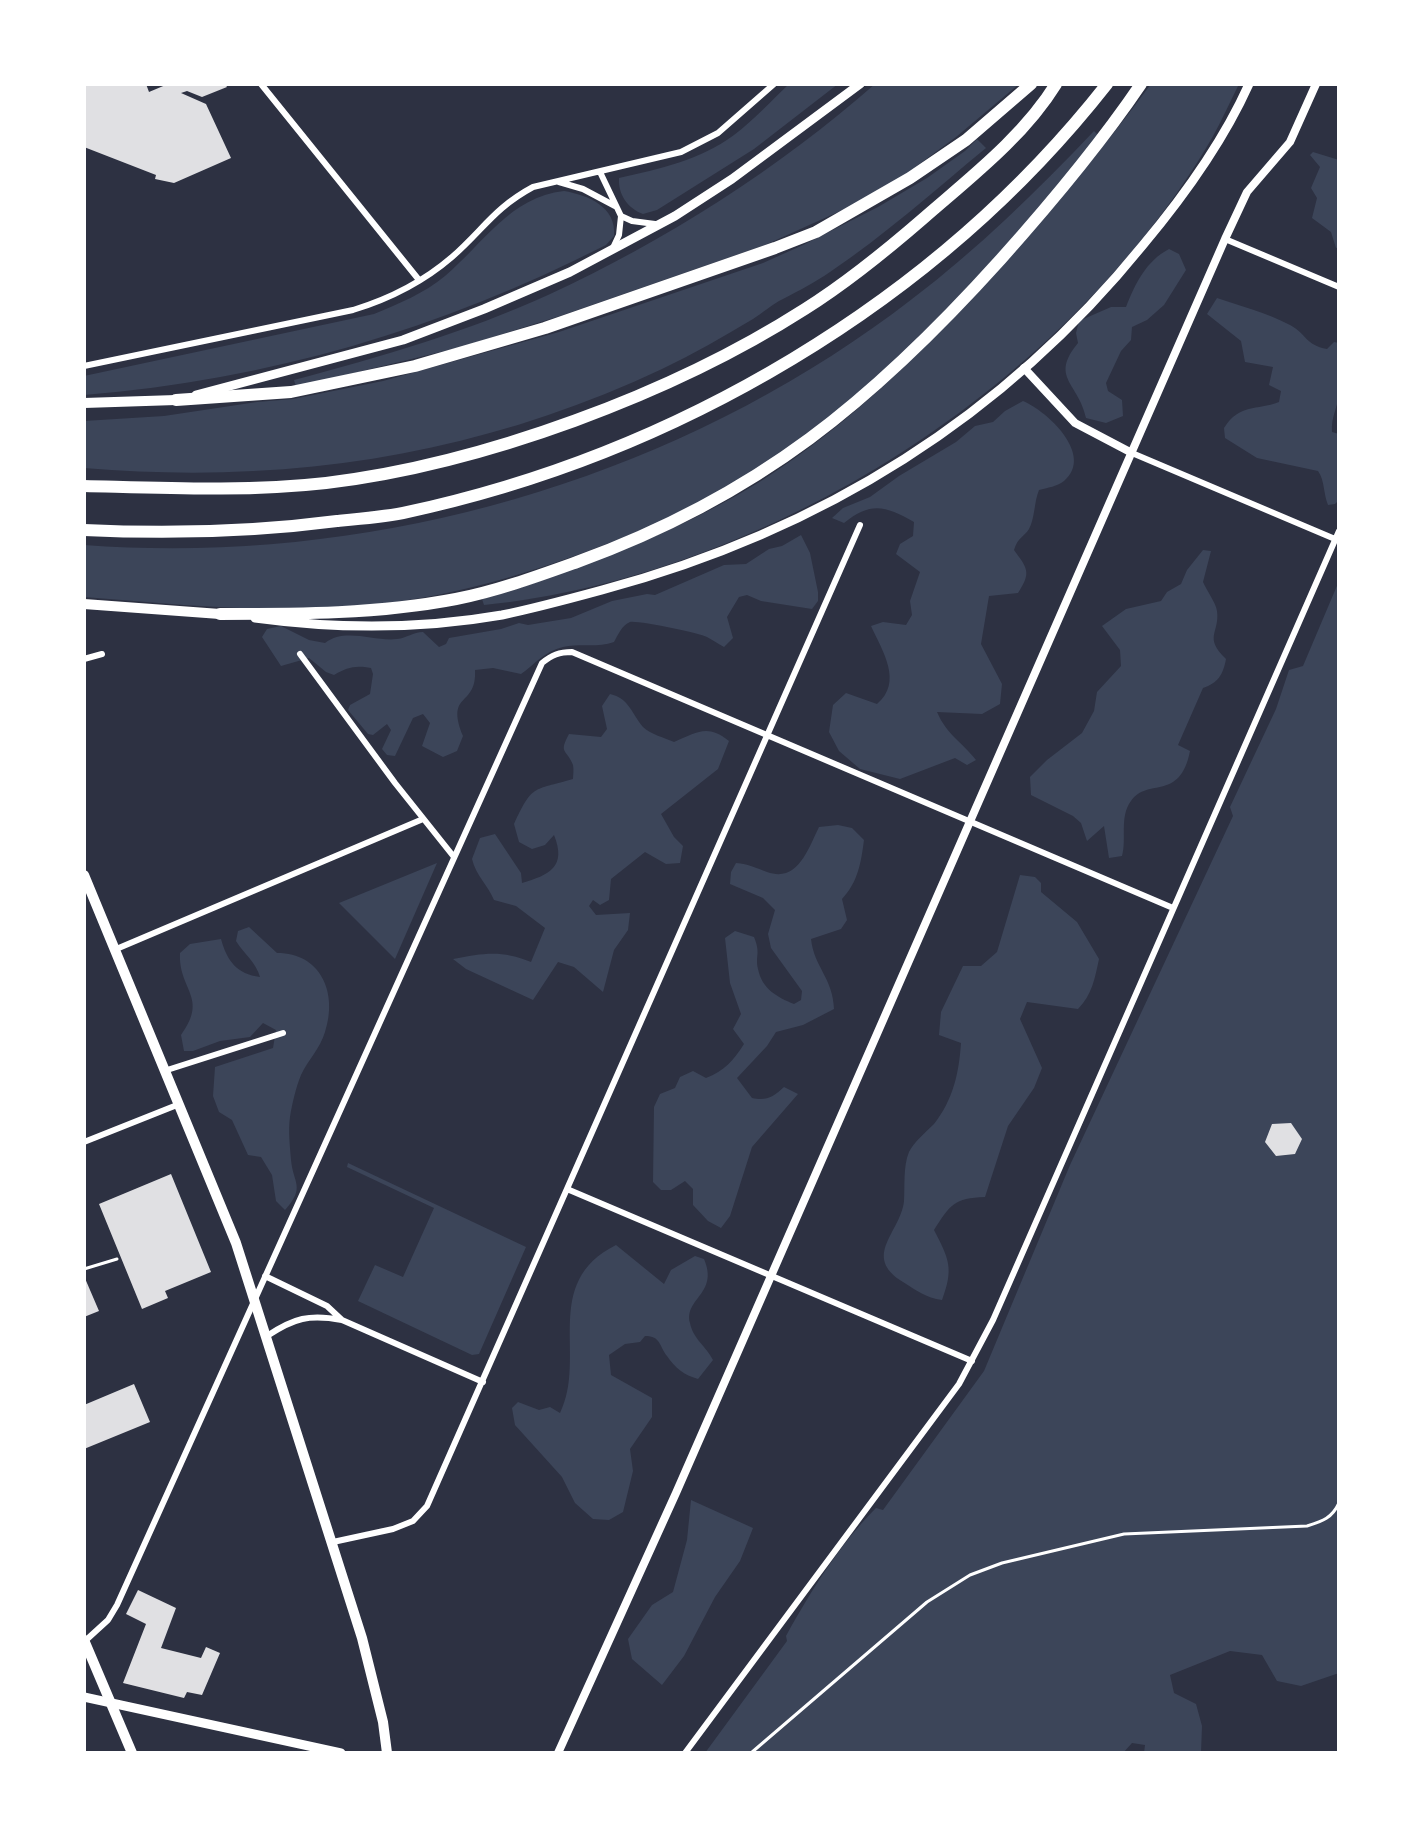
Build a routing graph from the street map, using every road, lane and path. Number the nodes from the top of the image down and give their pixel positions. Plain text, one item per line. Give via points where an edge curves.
1 (261, 84) edge
2 (774, 84) edge
3 (860, 84) edge
4 (1031, 84) edge
5 (1056, 84) edge
6 (1107, 84) edge
7 (1141, 84) edge
8 (1249, 84) edge
9 (1316, 84) edge
10 (600, 172) junction
11 (555, 181) junction
12 (615, 206) junction
13 (621, 216) junction
14 (660, 224) junction
15 (1225, 239) junction
16 (612, 250) junction
17 (419, 280) junction
18 (1339, 287) edge
19 (84, 366) edge
20 (1024, 368) junction
21 (176, 400) junction
22 (84, 403) edge
23 (1132, 453) junction
24 (84, 486) edge
25 (860, 525) dead end
26 (84, 530) edge
27 (1339, 531) edge
28 (1335, 539) junction
29 (84, 604) edge
30 (220, 614) junction
31 (102, 654) dead end
32 (300, 654) dead end
33 (84, 659) edge
34 (767, 734) junction
35 (423, 819) junction
36 (971, 822) junction
37 (454, 857) junction
38 (84, 875) edge
39 (1173, 908) junction
40 (114, 950) junction
41 (283, 1033) dead end
42 (164, 1071) junction
43 (177, 1105) junction
44 (84, 1142) edge
45 (567, 1189) junction
46 (117, 1259) dead end
47 (84, 1269) edge
48 (771, 1274) junction
49 (265, 1276) junction
50 (254, 1299) junction
51 (342, 1320) junction
52 (267, 1336) junction
53 (972, 1361) junction
54 (483, 1382) junction
55 (1339, 1503) edge
56 (333, 1542) junction
57 (84, 1641) edge
58 (84, 1697) edge
59 (109, 1702) junction
60 (132, 1753) edge
61 (341, 1753) edge
62 (387, 1753) edge
63 (558, 1753) edge
64 (685, 1753) edge
65 (751, 1753) edge

1 - 17 street
2 - 10 street via 706,140 661,158
3 - 14 main road via 732,179
4 - 21 highway via 966,140 910,178 816,232 775,248 545,328 415,366 291,392
5 - 24 highway via 1006,143 834,290 716,358 637,395 472,454 371,476 262,487
6 - 26 highway via 998,203 907,281 817,344 660,428 519,481 400,514 245,531
7 - 30 highway via 1038,218 919,347 828,427 726,495 622,546 457,599 324,614
8 - 20 main road via 1205,162 1161,224 1081,316
9 - 15 street via 1290,142 1247,192
10 - 11 street
10 - 12 street
11 - 12 street
11 - 17 street via 506,203 453,256
12 - 13 street
13 - 14 street
13 - 16 street
14 - 16 main road
15 - 18 street
15 - 23 street
16 - 21 main road via 403,340
17 - 19 street via 353,310
20 - 23 street via 1075,423
20 - 30 main road via 948,430 874,478 779,529 650,577 511,613 433,623 325,625
21 - 22 main road
23 - 28 street
23 - 36 street
25 - 34 street
27 - 28 street
28 - 39 street
29 - 30 main road
31 - 33 street
32 - 35 street
34 - 36 street
34 - 37 street via 572,652 551,655 542,663
34 - 45 street
35 - 37 street
35 - 40 street
36 - 39 street
36 - 48 street
37 - 49 street
38 - 40 main road
39 - 53 street
40 - 42 main road
41 - 42 street
42 - 43 main road
43 - 44 street
43 - 50 main road
45 - 48 street
45 - 54 street
46 - 47 lane
48 - 53 street
48 - 63 street
49 - 50 street
49 - 51 street via 327,1306
50 - 52 main road
50 - 57 street via 117,1605
51 - 52 street via 321,1316 289,1321
51 - 54 street
52 - 56 main road
53 - 64 street
54 - 56 street via 427,1506 413,1521
55 - 65 lane via 1324,1521 1307,1526 1124,1534 970,1575 927,1602
56 - 62 main road via 362,1638
57 - 59 main road
58 - 59 main road
59 - 60 main road
59 - 61 main road

